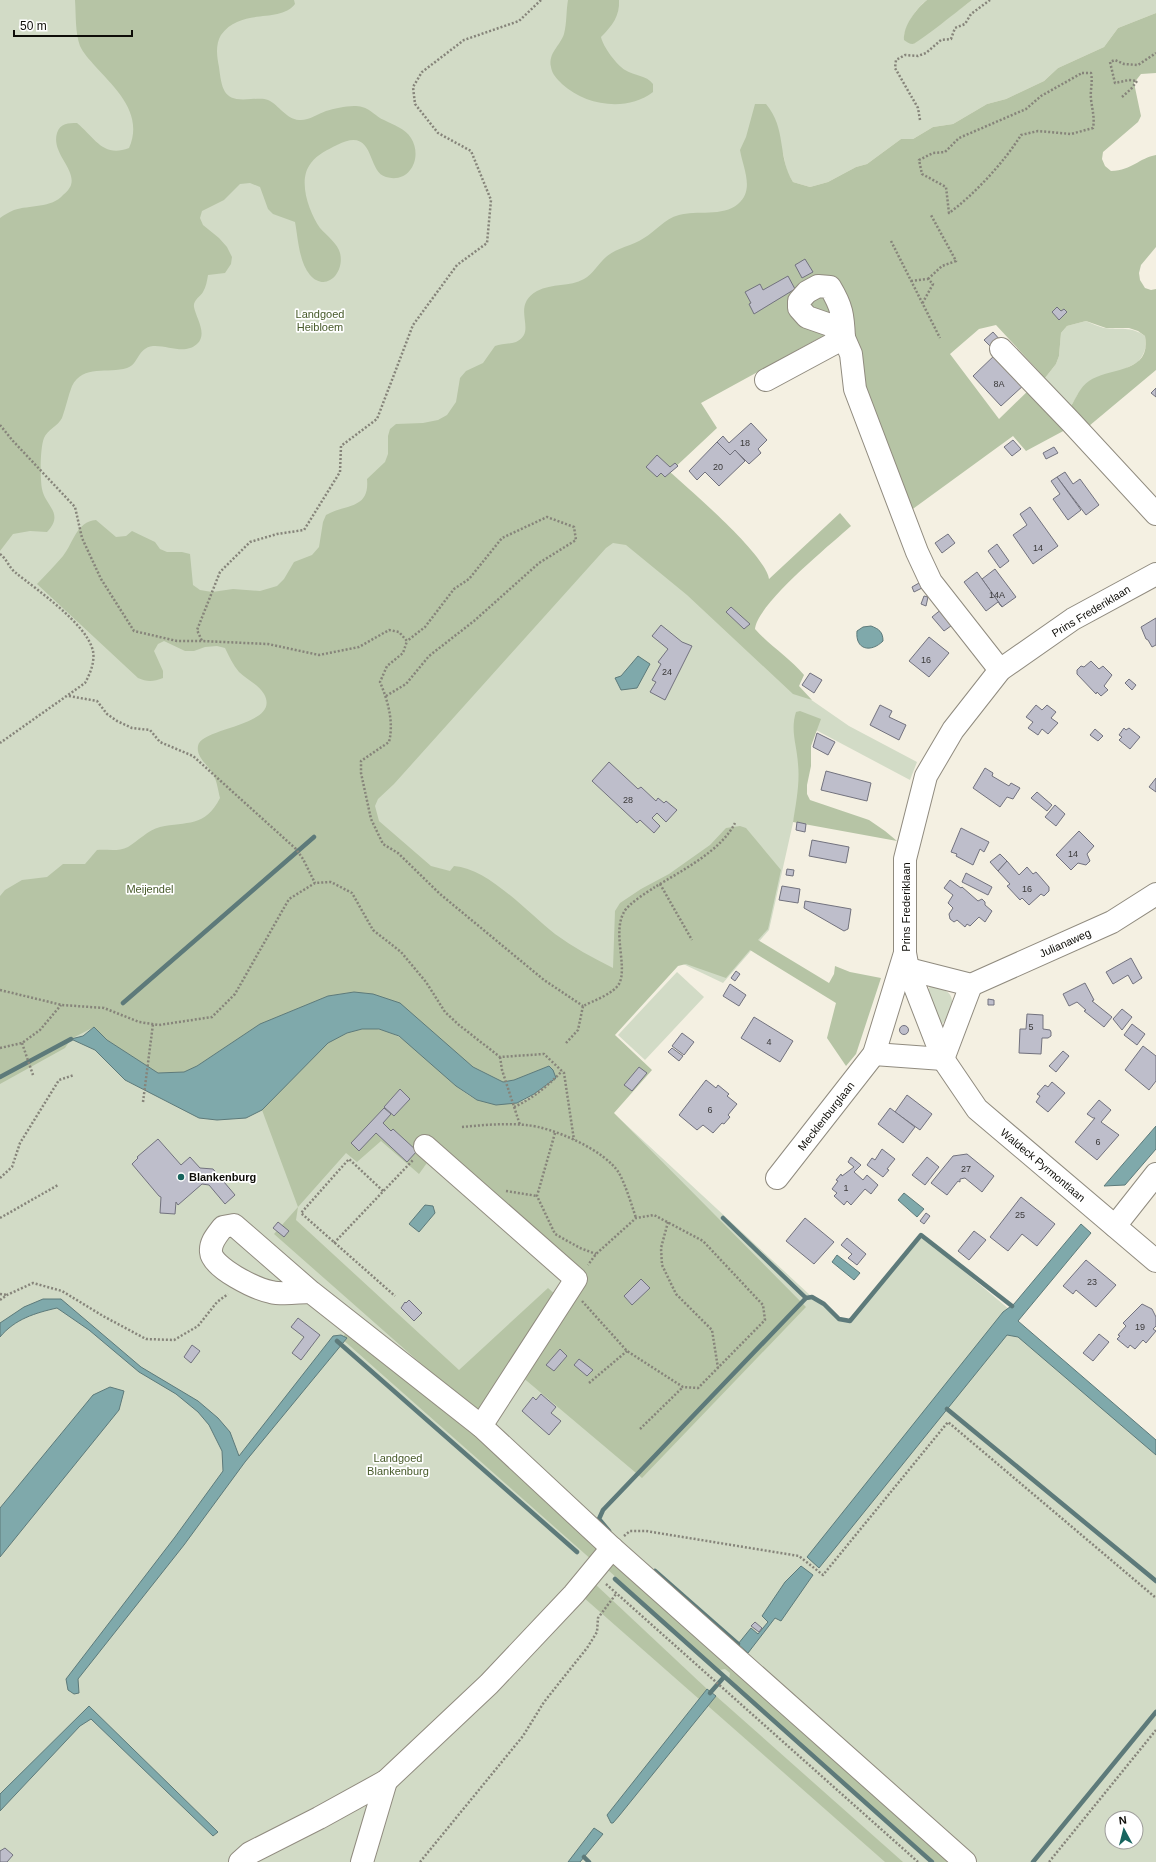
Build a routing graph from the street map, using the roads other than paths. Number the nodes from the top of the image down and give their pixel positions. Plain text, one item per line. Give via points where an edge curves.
1 (1000, 349) dead end
2 (766, 380) dead end
3 (1156, 514) edge
4 (1156, 574) edge
5 (1000, 670) junction
6 (1156, 894) edge
7 (906, 961) junction
8 (971, 985) junction
9 (874, 1054) junction
10 (943, 1059) junction
11 (425, 1146) road end
12 (1156, 1174) edge
13 (777, 1178) dead end
14 (1115, 1226) junction
15 (1156, 1261) edge
16 (311, 1292) junction
17 (481, 1426) junction
18 (612, 1548) junction
19 (386, 1781) junction
20 (240, 1862) edge
21 (362, 1862) edge
22 (965, 1862) edge

1 - 3 street
2 - 5 street via 844,338 851,354 855,389 931,582
4 - 5 street, Prins Frederiklaan via 1073,619
5 - 7 street, Prins Frederiklaan via 953,730 926,776 905,859
6 - 8 street, Julianaweg via 1112,922
7 - 8 street
7 - 9 street, Mecklenburglaan
7 - 10 street, Prins Frederiklaan
8 - 10 street
9 - 10 street
9 - 13 street, Mecklenburglaan
10 - 14 street, Waldeck Pyrmontlaan via 977,1109
11 - 17 street via 574,1283
12 - 14 street
14 - 15 street, Waldeck Pyrmontlaan
16 - 16 street via 234,1225 223,1227 212,1241 211,1253 218,1265 247,1283 271,1292
16 - 17 street
17 - 18 street
18 - 19 street via 574,1594 489,1684
18 - 22 street
19 - 20 street via 250,1853
19 - 21 street

